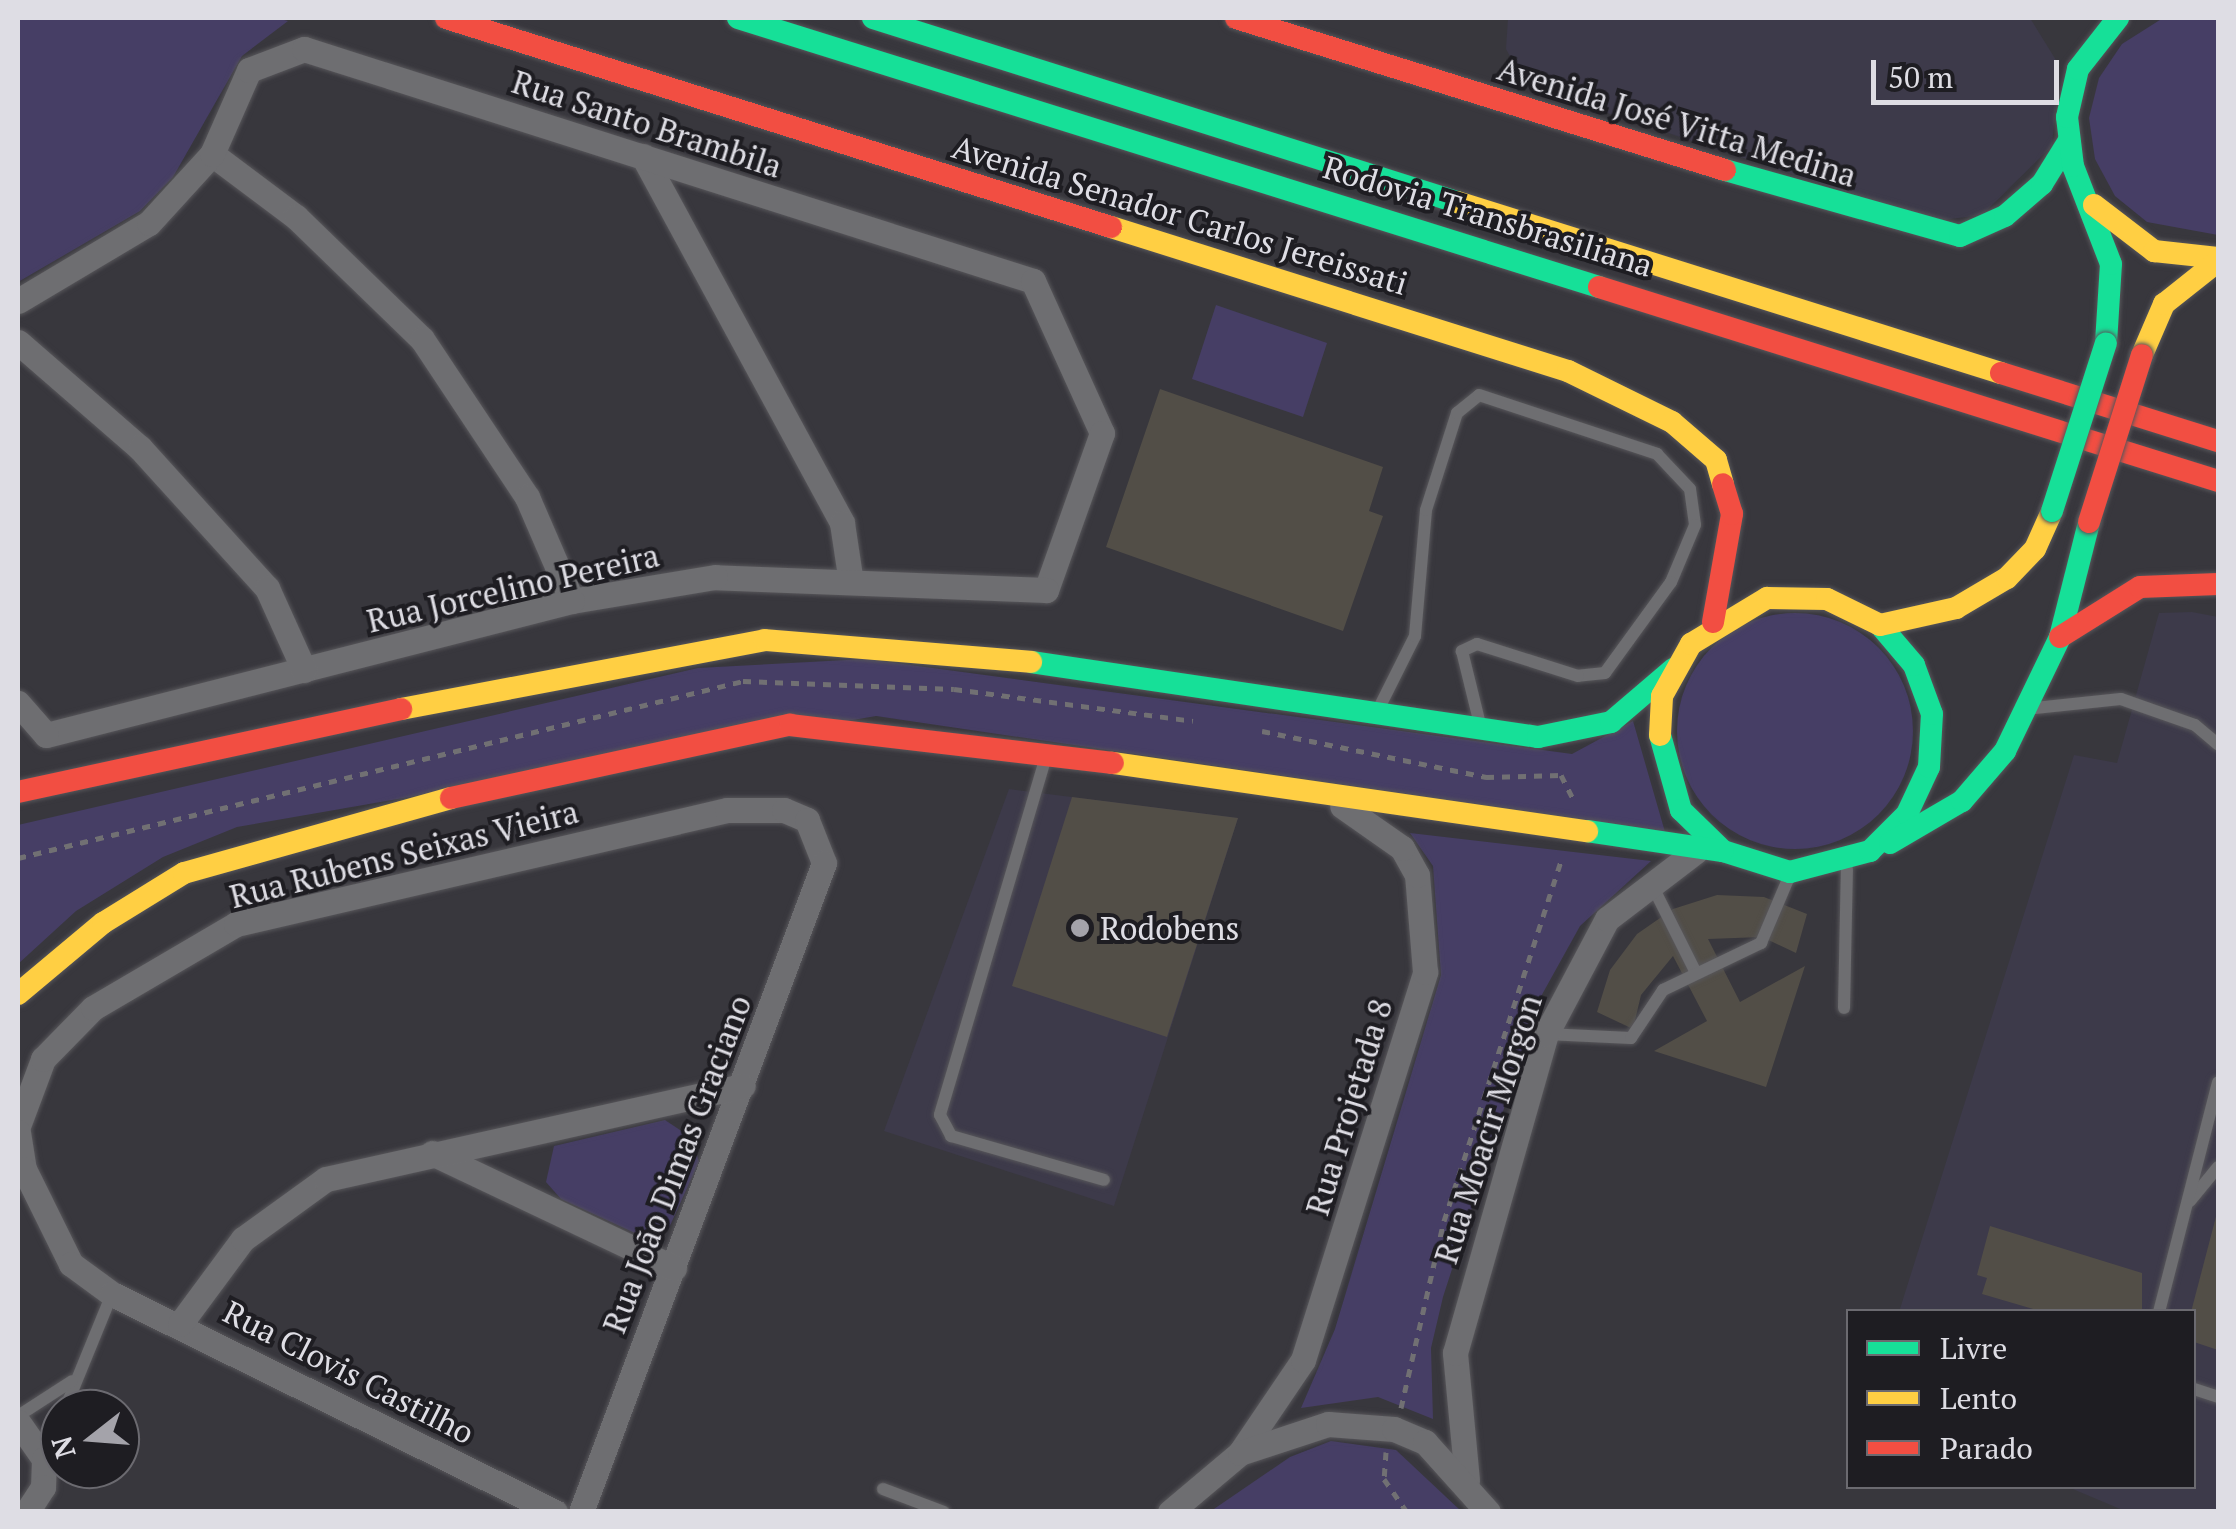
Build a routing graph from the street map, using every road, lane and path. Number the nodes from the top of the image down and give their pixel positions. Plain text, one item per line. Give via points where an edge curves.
1 (446, 18) edge
2 (738, 18) edge
3 (874, 18) edge
4 (1236, 18) edge
5 (2118, 18) edge
6 (2068, 142) junction
7 (212, 154) junction
8 (642, 156) junction
9 (2084, 190) junction
10 (2218, 260) edge
11 (18, 302) edge
12 (18, 342) edge
13 (2218, 441) edge
14 (2218, 480) edge
15 (850, 576) junction
16 (2218, 584) edge
17 (1046, 590) joint
18 (572, 601) junction
19 (1713, 622) junction
20 (1880, 624) junction
21 (2060, 637) junction
22 (1673, 669) junction
23 (304, 670) junction
24 (18, 704) edge
25 (2028, 709) junction
26 (1374, 713) junction
27 (1485, 731) junction
28 (2218, 744) edge
29 (1047, 753) junction
30 (18, 792) edge
31 (1329, 799) junction
32 (820, 838) joint
33 (1870, 850) junction
34 (1696, 851) junction
35 (1722, 851) junction
36 (1847, 862) junction
37 (1790, 872) junction
38 (1652, 885) junction
39 (1694, 969) junction
40 (18, 994) edge
41 (1844, 1008) dead end
42 (1546, 1034) junction
43 (2218, 1082) edge
44 (742, 1086) junction
45 (18, 1129) edge
46 (2206, 1132) junction
47 (2218, 1147) edge
48 (432, 1153) junction
49 (2218, 1168) edge
50 (1104, 1180) dead end
51 (2185, 1206) junction
52 (674, 1268) junction
53 (112, 1294) junction
54 (2160, 1309) edge
55 (180, 1324) junction
56 (82, 1366) junction
57 (73, 1389) edge
58 (18, 1419) edge
59 (40, 1446) edge
60 (1240, 1452) junction
61 (1467, 1480) junction
62 (883, 1489) dead end
63 (555, 1512) edge
64 (581, 1512) edge
65 (944, 1512) edge
66 (1170, 1512) edge
67 (1488, 1512) edge

1 - 19 main road, Avenida Senador Carlos Jereissati via 1568,371 1672,422 1716,460 1732,514
2 - 14 main road, Rodovia Transbrasiliana
3 - 13 main road, Rodovia Transbrasiliana
4 - 6 main road, Avenida José Vitta Medina via 1930,234 1960,236 2005,216 2042,184
5 - 6 main road via 2078,68
6 - 9 main road
7 - 8 street, Rua Santo Brambila via 249,70 304,48
7 - 11 street, Rua Santo Brambila via 149,223
7 - 18 street via 296,217 422,339 527,497
8 - 15 street via 842,524
8 - 17 street, Rua Santo Brambila via 1032,281 1102,432
9 - 10 main road via 2132,240 2176,257
9 - 20 main road, bridge via 2110,264 2106,343 2035,550 1982,596
10 - 21 main road, bridge via 2164,304 2142,356
12 - 23 street via 140,448 267,588
15 - 17 street, Rua Jorcelino Pereira
15 - 18 street, Rua Jorcelino Pereira via 715,577
16 - 21 main road via 2140,587
18 - 23 street, Rua Jorcelino Pereira
19 - 20 main road via 1797,595
19 - 22 main road
20 - 33 main road via 1926,688 1933,740 1914,803
21 - 25 main road
22 - 27 main road via 1611,722 1576,736
22 - 35 main road via 1659,755 1681,810
23 - 24 street, Rua Jorcelino Pereira via 46,735
25 - 28 lane via 2121,698 2195,725
25 - 33 main road via 1962,801 1915,834
26 - 27 main road
26 - 27 lane via 1415,636 1414,562 1430,495 1464,400 1479,395 1657,454 1690,488 1695,525 1671,582 1605,673 1578,676 1477,644 1462,651 1466,694
26 - 30 main road via 929,647 765,640 606,664
29 - 31 main road
29 - 40 main road via 790,725 464,791 322,825 184,873
29 - 50 lane via 940,1116 951,1136
31 - 34 main road
31 - 60 street, Rua Projetada 8 via 1384,832 1416,874 1428,935 1424,972 1303,1360
32 - 44 street, Rua João Dimas Graciano via 824,863
32 - 45 street, Rua Rubens Seixas Vieira via 784,810 727,810 236,924 94,1008 43,1059
33 - 36 main road
34 - 35 main road
34 - 38 street, Rua Moacir Morgon
35 - 37 main road
36 - 37 main road
36 - 41 lane
37 - 39 lane via 1761,943
38 - 39 lane
38 - 42 street, Rua Moacir Morgon via 1588,943
39 - 42 lane via 1663,990 1631,1038
42 - 61 street, Rua Moacir Morgon via 1456,1353
43 - 46 lane
44 - 48 street
44 - 52 street, Rua João Dimas Graciano
45 - 53 street, Rua Rubens Seixas Vieira via 24,1169 71,1264
46 - 47 lane
46 - 51 lane
48 - 52 street
48 - 55 street via 326,1179 276,1212 243,1239
49 - 51 lane
51 - 54 lane
52 - 64 street, Rua João Dimas Graciano
53 - 55 street, Rua Clovis Castilho
53 - 56 lane
55 - 63 street, Rua Clovis Castilho
56 - 57 lane
56 - 58 lane via 46,1405
58 - 59 street
60 - 61 street via 1328,1424 1365,1424 1424,1442
60 - 66 street
61 - 67 street
62 - 65 lane

